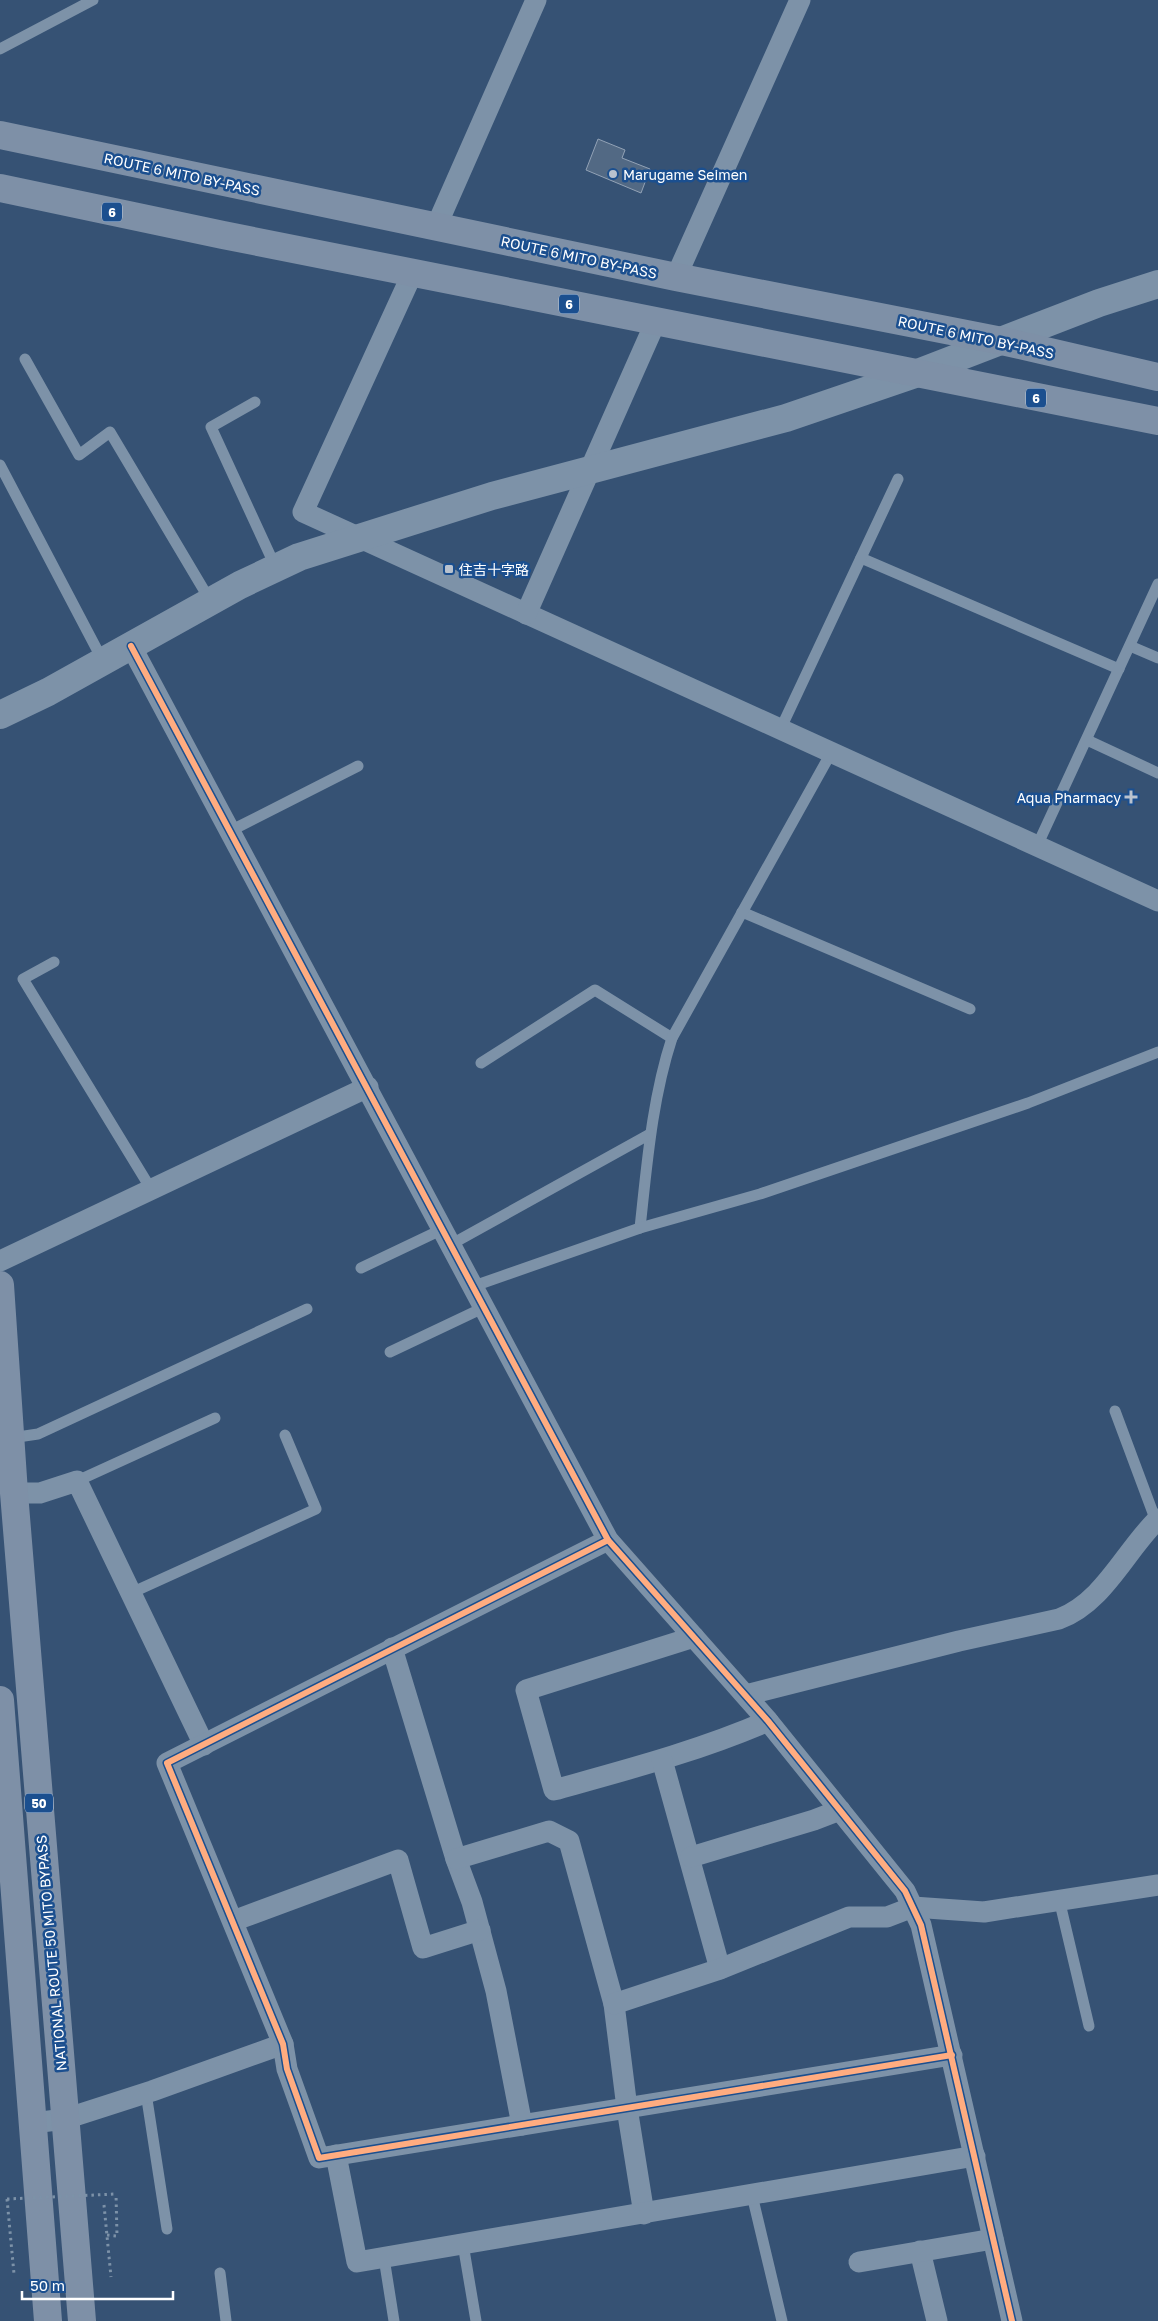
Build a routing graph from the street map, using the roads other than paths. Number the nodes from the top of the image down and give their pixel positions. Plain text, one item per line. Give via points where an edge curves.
1 (92, 0) edge
2 (536, 0) edge
3 (800, 0) edge
4 (0, 49) edge
5 (0, 135) edge
6 (0, 188) edge
7 (436, 227) junction
8 (413, 272) junction
9 (676, 277) junction
10 (1158, 284) edge
11 (656, 322) junction
12 (1002, 341) junction
13 (25, 359) dead end
14 (915, 374) junction
15 (1158, 377) edge
16 (255, 402) dead end
17 (1158, 421) edge
18 (0, 465) edge
19 (590, 470) junction
20 (898, 480) dead end
21 (356, 537) junction
22 (861, 558) junction
23 (276, 568) junction
24 (1158, 584) edge
25 (212, 602) junction
26 (526, 614) junction
27 (130, 646) junction
28 (1130, 646) junction
29 (1158, 658) edge
30 (103, 661) junction
31 (1119, 669) junction
32 (0, 714) edge
33 (781, 728) junction
34 (1087, 740) junction
35 (831, 753) junction
36 (358, 766) dead end
37 (1158, 773) edge
38 (230, 831) junction
39 (1037, 846) junction
40 (1158, 900) edge
41 (742, 912) junction
42 (54, 962) dead end
43 (970, 1009) dead end
44 (672, 1038) junction
45 (1158, 1052) edge
46 (481, 1063) dead end
47 (368, 1088) junction
48 (650, 1134) junction
49 (151, 1189) junction
50 (640, 1228) junction
51 (446, 1237) junction
52 (0, 1261) edge
53 (361, 1268) dead end
54 (0, 1285) edge
55 (474, 1286) junction
56 (485, 1307) junction
57 (307, 1309) dead end
58 (390, 1352) dead end
59 (1115, 1412) dead end
60 (215, 1418) dead end
61 (285, 1435) dead end
62 (10, 1438) junction
63 (76, 1481) junction
64 (14, 1493) junction
65 (1157, 1520) edge
66 (608, 1540) junction
67 (131, 1593) junction
68 (694, 1637) junction
69 (392, 1648) junction
70 (746, 1695) junction
71 (0, 1700) edge
72 (768, 1721) junction
73 (204, 1745) junction
74 (662, 1760) junction
75 (840, 1810) junction
76 (456, 1858) junction
77 (691, 1858) junction
78 (1158, 1885) edge
79 (1059, 1899) junction
80 (913, 1907) junction
81 (232, 1922) junction
82 (480, 1930) junction
83 (720, 1969) junction
84 (614, 2004) junction
85 (1089, 2026) dead end
86 (283, 2044) junction
87 (952, 2055) junction
88 (146, 2093) junction
89 (627, 2108) junction
90 (65, 2119) junction
91 (33, 2123) junction
92 (522, 2124) junction
93 (336, 2154) junction
94 (975, 2156) junction
95 (752, 2195) junction
96 (644, 2214) junction
97 (167, 2229) dead end
98 (993, 2239) junction
99 (463, 2244) junction
100 (920, 2251) junction
101 (384, 2258) junction
102 (858, 2262) dead end
103 (220, 2273) dead end
104 (48, 2321) edge
105 (82, 2321) edge
106 (226, 2321) edge
107 (394, 2321) edge
108 (476, 2321) edge
109 (782, 2321) edge
110 (937, 2321) edge
111 (1012, 2321) edge

1 - 4 lane
2 - 7 street
3 - 9 street
5 - 7 highway, ROUTE 6 MITO BY-PASS
6 - 8 highway, 6
7 - 9 highway, ROUTE 6 MITO BY-PASS
8 - 11 highway, 6
8 - 21 street via 304,512
9 - 12 highway, ROUTE 6 MITO BY-PASS
10 - 12 street
11 - 14 highway, 6
11 - 19 street
12 - 14 street
12 - 15 highway, ROUTE 6 MITO BY-PASS
13 - 25 lane via 79,454 110,432
14 - 17 highway, 6
14 - 19 street via 786,418
16 - 23 lane via 211,427
18 - 30 lane
19 - 21 street
19 - 26 street
20 - 22 lane
21 - 23 street
21 - 26 street
22 - 31 lane
22 - 33 lane
23 - 25 street
24 - 28 lane
25 - 27 street
26 - 33 street
27 - 30 street
27 - 38 street
28 - 29 lane
28 - 31 lane
30 - 32 street
31 - 34 lane
33 - 35 street
34 - 37 lane
34 - 39 lane
35 - 39 street
35 - 41 lane
36 - 38 lane
38 - 47 street
39 - 40 street
41 - 43 lane
41 - 44 lane
42 - 49 lane via 23,979
44 - 46 lane via 595,990
44 - 48 lane via 662,1067
45 - 50 lane via 1028,1103 760,1194
47 - 49 street
47 - 51 street
48 - 50 lane
48 - 51 lane
49 - 52 street
50 - 55 lane
51 - 53 lane
51 - 55 street
54 - 62 highway, NATIONAL ROUTE 50 MITO BYPASS / 50
55 - 56 street
56 - 58 lane
56 - 66 street
57 - 62 lane via 38,1434
59 - 65 lane
60 - 63 lane
61 - 67 lane via 316,1508
62 - 64 highway, NATIONAL ROUTE 50 MITO BYPASS / 50
63 - 64 street via 40,1494
63 - 67 street
64 - 90 highway, NATIONAL ROUTE 50 MITO BYPASS / 50
65 - 70 street via 1091,1600 1073,1614
66 - 68 street
66 - 69 street
67 - 73 street
68 - 70 street
68 - 74 street via 526,1690 554,1790
69 - 73 street
69 - 76 street
70 - 72 street
71 - 91 highway, 50
72 - 74 street
72 - 75 street
73 - 81 street via 167,1763
74 - 77 street
75 - 77 street
75 - 80 street via 905,1891
76 - 82 street
76 - 84 street via 549,1831 569,1841
77 - 83 street
78 - 79 street
79 - 80 street via 984,1912
79 - 85 lane
80 - 83 street via 886,1917 849,1917
80 - 87 street via 921,1925
81 - 82 street via 398,1860 424,1948
81 - 86 street
82 - 92 street via 496,1991
83 - 84 street
84 - 89 street
86 - 88 street
86 - 93 street via 287,2069 319,2158
87 - 89 street
87 - 94 street
88 - 90 street
88 - 97 lane
89 - 92 street
89 - 96 street
90 - 91 street
90 - 105 highway, NATIONAL ROUTE 50 MITO BYPASS / 50
91 - 104 highway, 50
92 - 93 street
93 - 101 street via 358,2262
94 - 95 street
94 - 98 street
95 - 96 street
95 - 109 lane
96 - 99 street
98 - 100 street
98 - 111 street
99 - 101 street
99 - 108 lane
100 - 102 street
100 - 110 street
101 - 107 lane
103 - 106 lane

